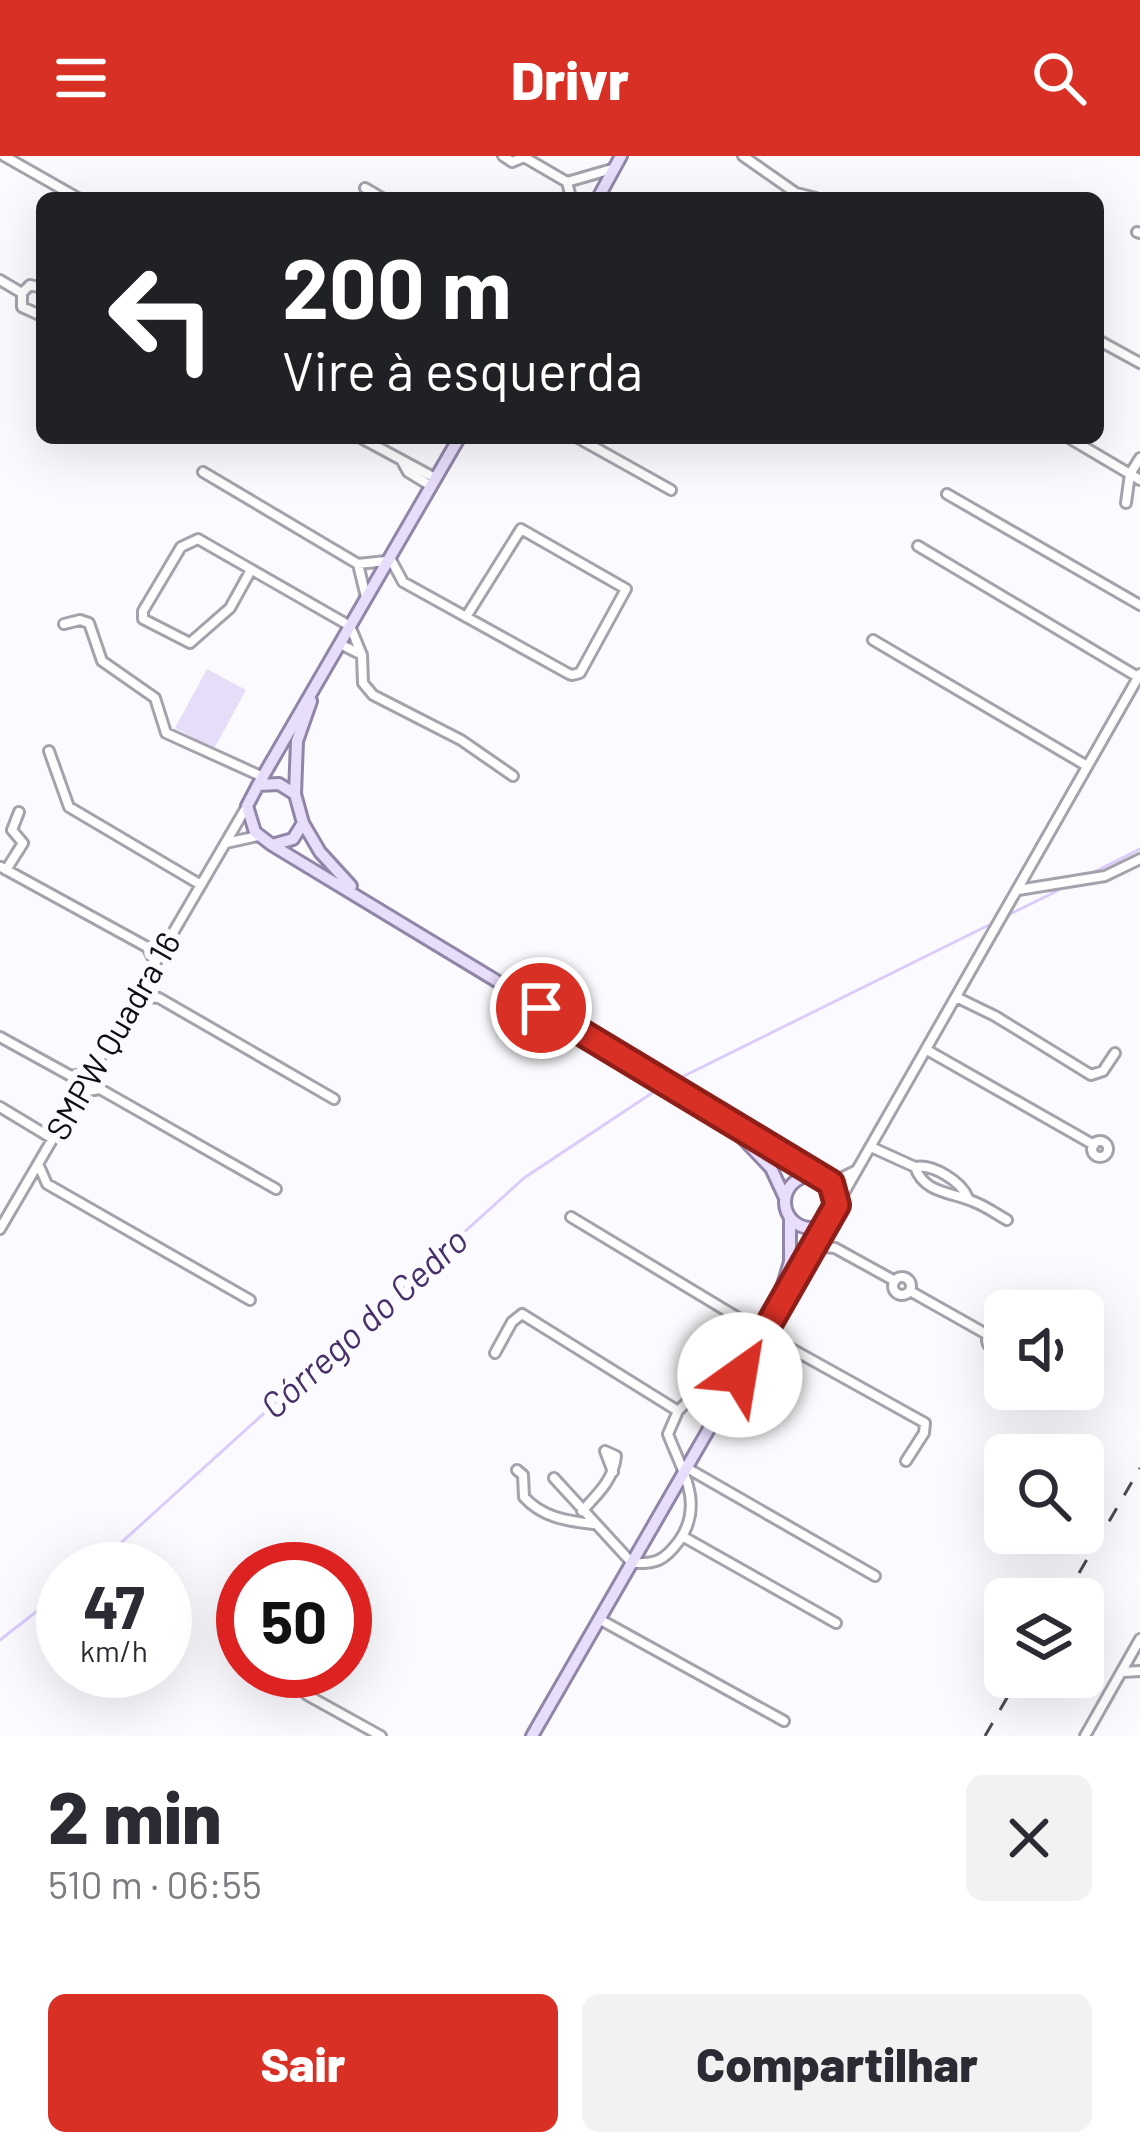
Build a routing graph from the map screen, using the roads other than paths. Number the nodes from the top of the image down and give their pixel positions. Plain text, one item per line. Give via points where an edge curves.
1 (4, 156) edge
2 (503, 156) edge
3 (525, 156) edge
4 (621, 156) edge
5 (743, 156) edge
6 (614, 168) junction
7 (567, 182) junction
8 (365, 188) dead end
9 (67, 192) edge
10 (372, 192) edge
11 (570, 192) edge
12 (604, 192) edge
13 (796, 192) edge
14 (0, 280) edge
15 (36, 286) edge
16 (22, 292) junction
17 (36, 313) edge
18 (1104, 343) edge
19 (1140, 363) edge
20 (371, 444) edge
21 (455, 444) edge
22 (589, 444) edge
23 (1080, 444) edge
24 (1140, 458) edge
25 (202, 472) dead end
26 (1130, 475) junction
27 (1140, 480) edge
28 (433, 482) junction
29 (671, 490) dead end
30 (947, 494) dead end
31 (1126, 503) dead end
32 (918, 546) dead end
33 (389, 559) junction
34 (358, 564) junction
35 (251, 570) junction
36 (403, 582) junction
37 (374, 584) junction
38 (367, 598) junction
39 (1140, 605) edge
40 (466, 617) junction
41 (64, 624) dead end
42 (350, 626) junction
43 (873, 640) dead end
44 (340, 644) junction
45 (362, 655) junction
46 (325, 671) junction
47 (1139, 675) edge
48 (49, 751) dead end
49 (1087, 766) junction
50 (513, 776) dead end
51 (260, 781) junction
52 (295, 794) junction
53 (247, 806) junction
54 (19, 812) dead end
55 (303, 823) junction
56 (260, 836) junction
57 (225, 844) junction
58 (272, 845) junction
59 (1140, 859) edge
60 (4, 869) edge
61 (201, 885) junction
62 (1016, 890) junction
63 (371, 904) junction
64 (169, 940) junction
65 (147, 947) junction
66 (156, 963) junction
67 (149, 976) junction
68 (137, 996) junction
69 (956, 997) junction
70 (159, 998) junction
71 (0, 1037) edge
72 (926, 1050) junction
73 (1115, 1053) dead end
74 (94, 1071) junction
75 (71, 1076) junction
76 (100, 1089) junction
77 (81, 1092) junction
78 (334, 1099) dead end
79 (0, 1107) edge
80 (719, 1116) junction
81 (53, 1139) junction
82 (1094, 1144) dead end
83 (871, 1147) junction
84 (38, 1165) junction
85 (860, 1166) junction
86 (915, 1167) junction
87 (814, 1173) junction
88 (831, 1183) junction
89 (47, 1184) junction
90 (24, 1188) junction
91 (276, 1189) dead end
92 (785, 1198) junction
93 (968, 1198) junction
94 (837, 1205) junction
95 (571, 1217) dead end
96 (790, 1219) junction
97 (1007, 1220) dead end
98 (825, 1226) junction
99 (0, 1229) edge
100 (814, 1246) junction
101 (836, 1249) junction
102 (250, 1300) dead end
103 (984, 1334) edge
104 (762, 1335) junction
105 (495, 1353) dead end
106 (740, 1375) junction
107 (679, 1411) junction
108 (906, 1461) dead end
109 (517, 1470) dead end
110 (686, 1470) junction
111 (613, 1472) dead end
112 (554, 1478) dead end
113 (582, 1510) junction
114 (594, 1524) junction
115 (682, 1536) junction
116 (632, 1563) junction
117 (875, 1576) dead end
118 (599, 1619) junction
119 (836, 1623) dead end
120 (1140, 1639) edge
121 (1130, 1655) junction
122 (1140, 1670) edge
123 (1121, 1672) junction
124 (312, 1698) edge
125 (784, 1721) dead end
126 (381, 1736) edge
127 (532, 1736) edge
128 (1085, 1736) edge

1 - 9 street
2 - 3 street
3 - 7 street
4 - 6 main road
5 - 13 street
6 - 7 street
6 - 12 main road
7 - 11 street
8 - 10 street
14 - 16 street
15 - 16 street
16 - 17 street via 22,307
18 - 19 street
20 - 28 street
21 - 28 main road
22 - 29 street
23 - 26 street
24 - 26 street
25 - 34 street
26 - 27 street
26 - 31 street
28 - 33 main road
30 - 39 street
32 - 47 street
33 - 34 street
33 - 36 street
33 - 37 main road
34 - 38 street
35 - 35 street via 190,540 143,620 190,643 228,611
35 - 42 street
36 - 37 street
36 - 40 street
37 - 38 main road
38 - 42 main road
40 - 40 street via 575,675 626,590 521,529
41 - 51 street via 89,623 102,662 154,698 166,733
42 - 44 main road
42 - 45 street
43 - 49 street
44 - 45 street
44 - 46 main road
45 - 50 street via 363,683 373,695
46 - 51 main road
46 - 52 main road via 299,730
47 - 49 street
48 - 61 street via 69,807
49 - 62 street
51 - 52 main road
51 - 53 main road
52 - 55 main road
53 - 56 main road
53 - 57 street, SMPW Quadra 16
54 - 60 street via 12,830 23,843
55 - 58 main road via 293,839
55 - 63 main road
56 - 57 street
56 - 58 main road
57 - 61 street, SMPW Quadra 16
58 - 63 main road
59 - 62 street via 1105,876
60 - 65 street
61 - 64 street, SMPW Quadra 16
62 - 69 street
63 - 80 main road
64 - 65 street
64 - 66 street, SMPW Quadra 16
65 - 66 street
66 - 67 street, SMPW Quadra 16
67 - 68 street, SMPW Quadra 16
67 - 70 street
68 - 70 street
68 - 74 street, SMPW Quadra 16
69 - 72 street
69 - 73 street via 1091,1075
70 - 78 street
71 - 75 street
72 - 82 street
72 - 83 street
74 - 75 street
74 - 76 street
74 - 77 street, SMPW Quadra 16
75 - 77 street
76 - 77 street
76 - 91 street
77 - 81 street, SMPW Quadra 16
79 - 81 street
80 - 87 main road
80 - 92 main road via 762,1156
81 - 84 street, SMPW Quadra 16
83 - 85 street
83 - 86 street
84 - 89 street
84 - 90 street, SMPW Quadra 16
85 - 88 street
85 - 94 street
86 - 93 street via 951,1179
86 - 93 street via 931,1187
87 - 88 main road
87 - 92 main road
88 - 94 main road
89 - 90 street
89 - 102 street
90 - 99 street, SMPW Quadra 16
92 - 96 main road
93 - 97 street
94 - 98 main road
95 - 104 street
96 - 98 main road
96 - 104 main road via 790,1262
98 - 100 main road
98 - 101 street
100 - 101 street
100 - 104 main road
101 - 103 street via 895,1281 898,1294 910,1291
104 - 106 main road
104 - 108 street via 925,1423
105 - 107 street via 522,1315
106 - 107 street
106 - 110 main road
107 - 110 street via 668,1434
109 - 114 street via 531,1505
110 - 115 street via 693,1506
110 - 116 main road
110 - 117 street
111 - 113 street
112 - 113 street
113 - 114 street
114 - 116 street
115 - 116 street via 656,1564
115 - 119 street
116 - 118 main road
118 - 125 street
118 - 127 main road
120 - 121 street
121 - 122 street
121 - 123 street
122 - 123 street
123 - 128 street
124 - 126 street

